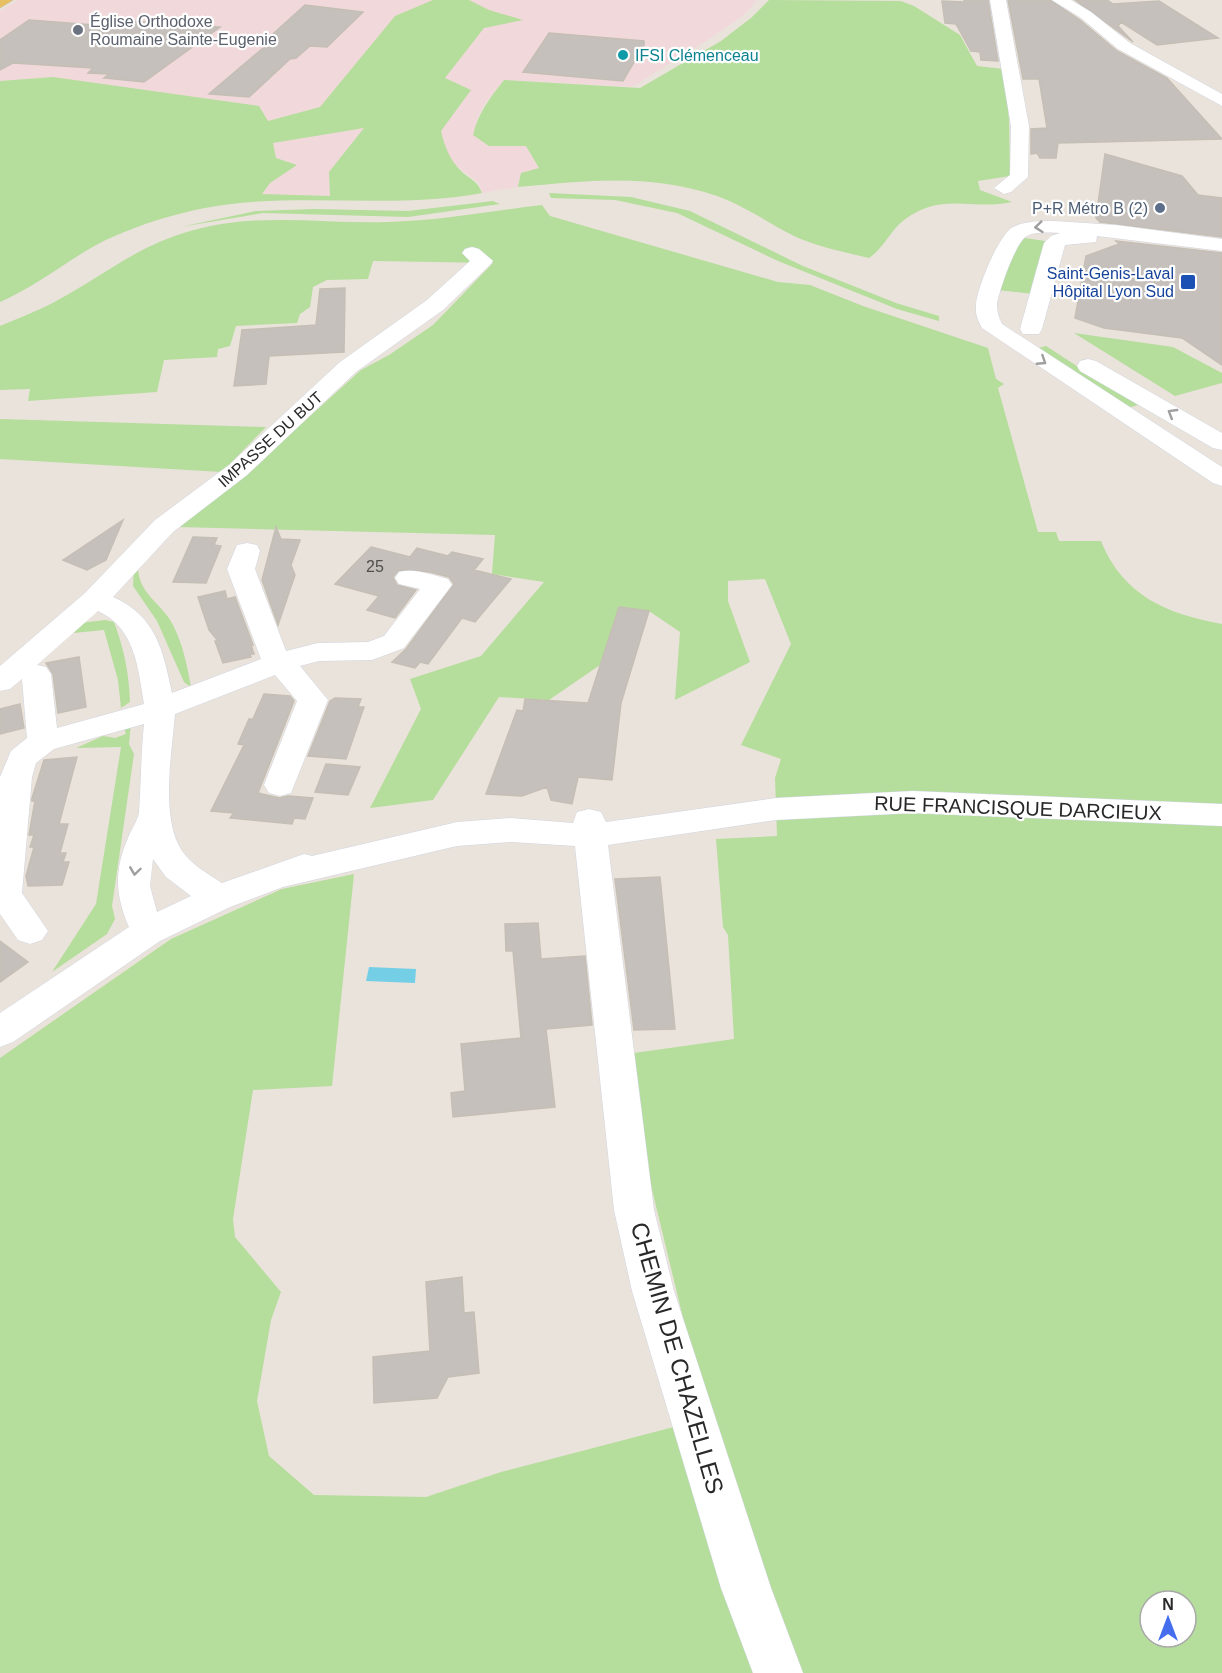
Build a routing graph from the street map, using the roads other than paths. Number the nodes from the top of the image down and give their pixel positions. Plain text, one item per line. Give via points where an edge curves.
1 (5, 0) edge
2 (998, 0) edge
3 (1060, 0) edge
4 (0, 3) edge
5 (1222, 101) edge
6 (1004, 188) dead end
7 (1222, 245) edge
8 (472, 253) dead end
9 (1222, 256) edge
10 (999, 314) junction
11 (1033, 322) junction
12 (1222, 443) edge
13 (1222, 477) edge
14 (247, 551) dead end
15 (409, 578) dead end
16 (95, 599) junction
17 (281, 662) junction
18 (36, 674) dead end
19 (0, 682) edge
20 (160, 709) junction
21 (43, 742) junction
22 (280, 785) dead end
23 (1222, 815) edge
24 (154, 817) junction
25 (591, 828) junction
26 (218, 898) junction
27 (30, 931) dead end
28 (148, 932) junction
29 (0, 1032) edge
30 (778, 1673) edge

1 - 4 main road
2 - 6 street via 1020,126 1018,177
3 - 5 street via 1124,46
7 -> 10 street via 1060,226 1029,228 1018,232 987,294
8 - 16 street, IMPASSE DU BUT via 483,261 435,305 348,367 238,470 164,526
9 - 11 street via 1073,236 1060,238 1054,243
10 - 11 street
10 -> 13 street
12 -> 11 street via 1048,343
14 - 17 street via 241,569 272,652
15 - 17 street via 438,585 394,642 372,651 318,652
16 - 19 street, IMPASSE DU BUT
16 - 20 street via 120,610 138,627
17 - 20 street
17 - 22 street via 313,700
18 - 21 street
20 - 21 street
20 - 24 street
21 - 27 street via 22,758 16,777 5,895
23 - 25 street, RUE FRANCISQUE DARCIEUX via 913,802 776,809 635,829
24 - 26 street via 169,857
24 -> 28 street via 137,853 132,891
25 - 26 street, RUE FRANCISQUE DARCIEUX via 457,834 283,875
25 - 30 street, CHEMIN DE CHAZELLES via 634,1210 656,1303 746,1588
26 - 28 street, RUE FRANCISQUE DARCIEUX
28 - 29 street, RUE FRANCISQUE DARCIEUX

